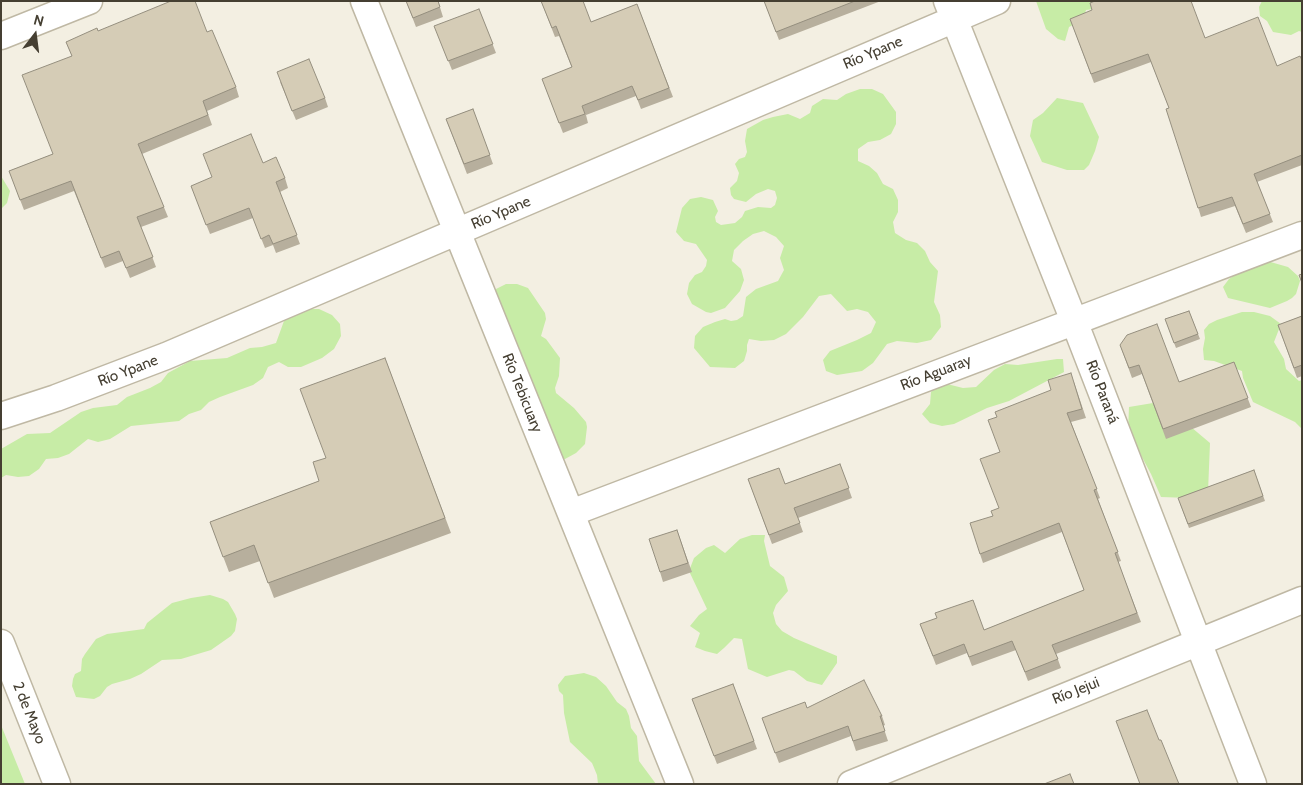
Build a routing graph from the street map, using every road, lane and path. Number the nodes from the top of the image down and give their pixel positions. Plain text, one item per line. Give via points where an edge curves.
1 (89, 1) edge
2 (364, 1) edge
3 (997, 1) edge
4 (950, 10) edge
5 (1, 36) edge
6 (457, 232) junction
7 (1302, 235) edge
8 (1074, 320) junction
9 (1, 416) edge
10 (571, 513) junction
11 (1302, 600) edge
12 (1199, 640) junction
13 (1, 643) edge
14 (57, 784) edge
15 (680, 784) edge
16 (851, 784) edge
17 (1253, 784) edge

1 - 5 street
2 - 6 street, Río Tebicuary
3 - 4 street, Río Ypane
4 - 6 street, Río Ypane
4 - 8 street, Río Paraná
6 - 9 street, Río Ypane via 166,356
6 - 10 street, Río Tebicuary
7 - 8 street, Río Aguaray
8 - 10 street, Río Aguaray
8 - 12 street, Río Paraná
10 - 15 street, Río Tebicuary
11 - 12 street, Río Jejui
12 - 16 street, Río Jejui
12 - 17 street, Río Paraná
13 - 14 street, 2 de Mayo

